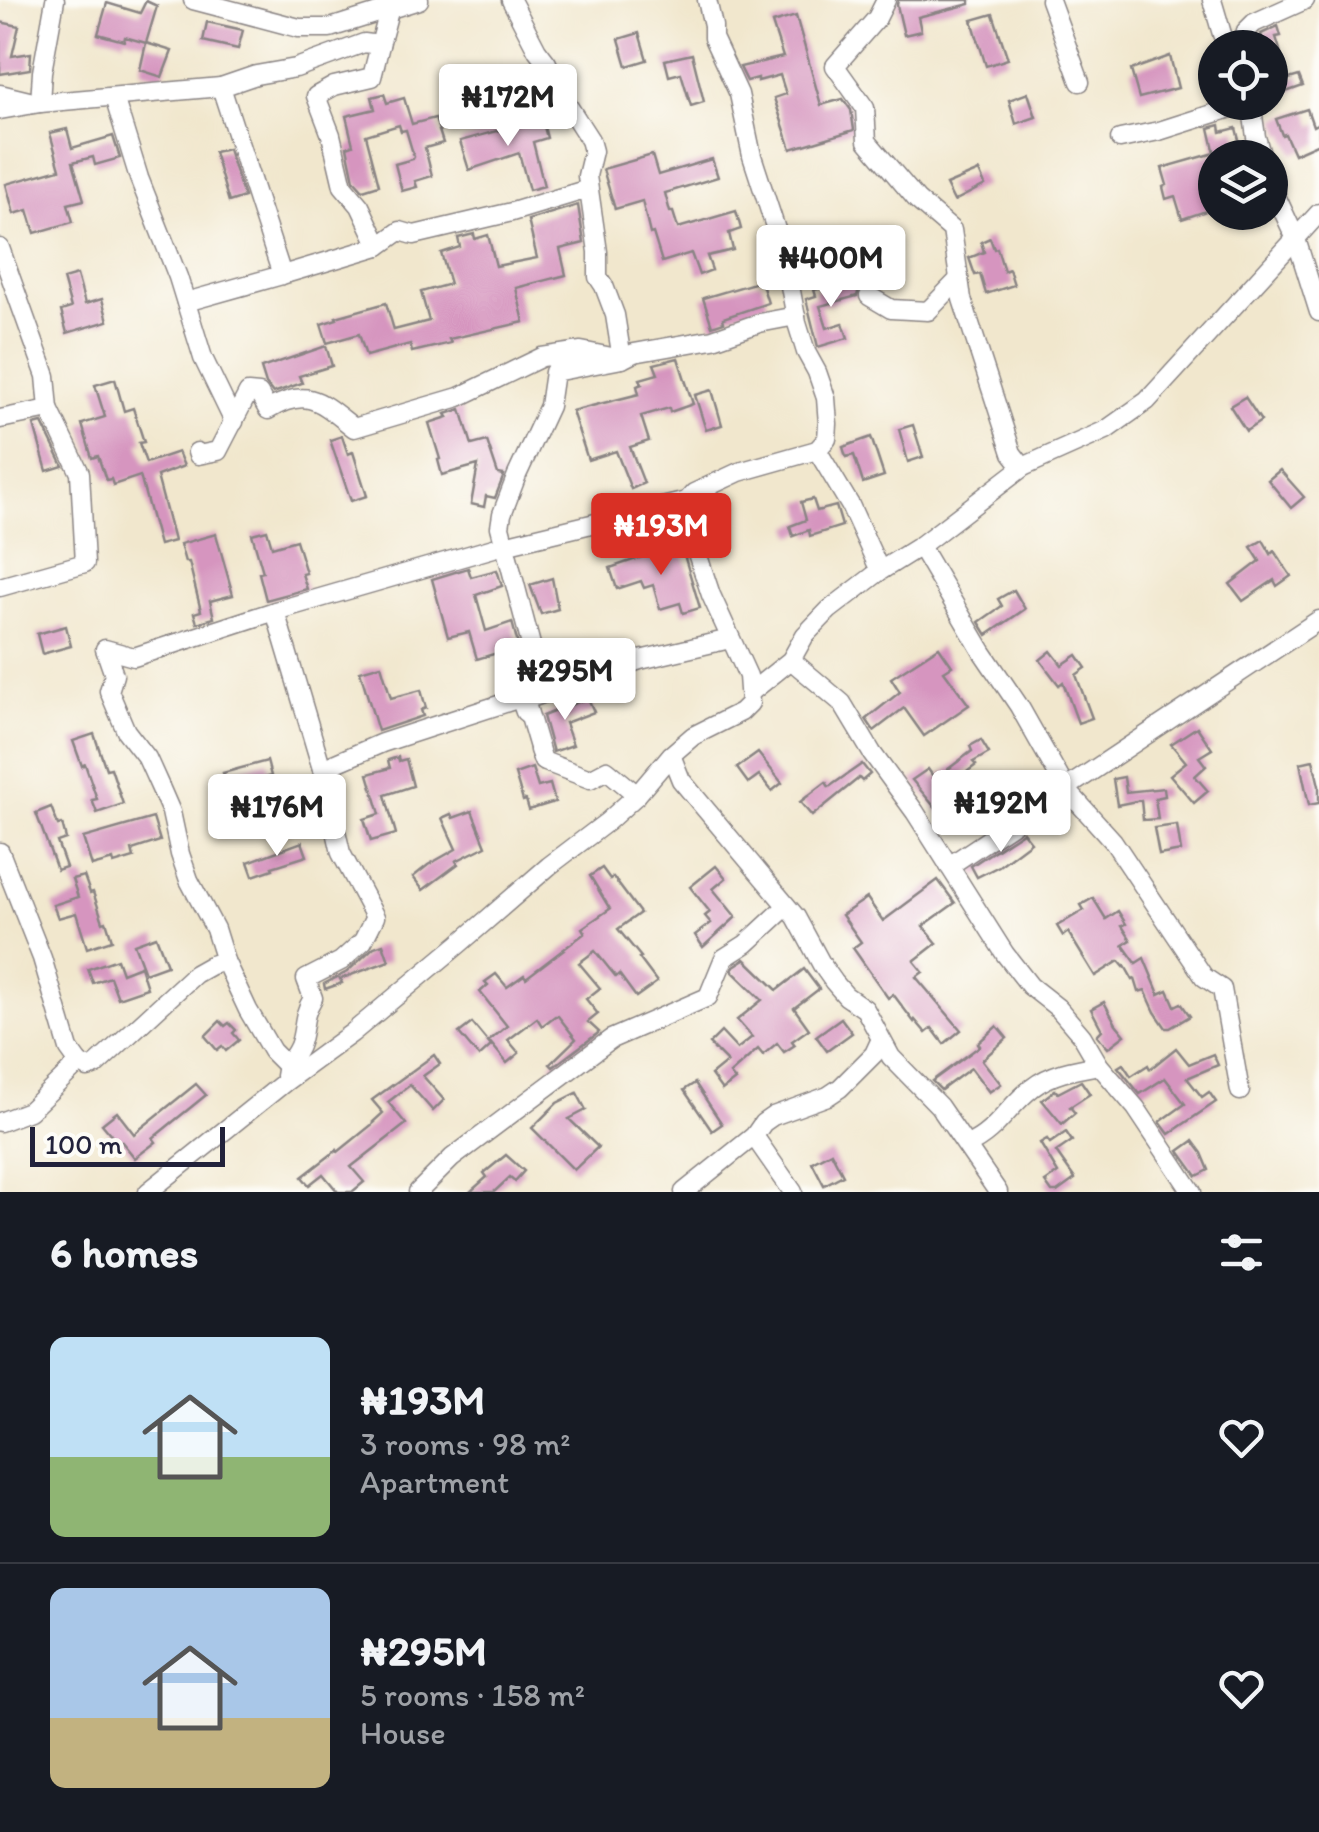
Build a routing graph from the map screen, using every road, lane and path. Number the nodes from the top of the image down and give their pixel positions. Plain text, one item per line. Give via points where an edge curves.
1 (55, 0) edge
2 (193, 0) edge
3 (419, 0) edge
4 (511, 0) edge
5 (707, 0) edge
6 (886, 0) edge
7 (1050, 0) edge
8 (1212, 0) edge
9 (1305, 0) edge
10 (389, 11) junction
11 (1221, 30) edge
12 (1247, 30) edge
13 (380, 45) junction
14 (1080, 82) dead end
15 (221, 87) junction
16 (0, 94) edge
17 (114, 97) junction
18 (40, 104) junction
19 (0, 110) edge
20 (1198, 119) edge
21 (1120, 139) dead end
22 (588, 189) junction
23 (1319, 214) edge
24 (1288, 222) edge
25 (1296, 239) junction
26 (379, 246) junction
27 (0, 248) edge
28 (282, 276) junction
29 (959, 280) junction
30 (870, 296) dead end
31 (186, 302) junction
32 (1319, 312) edge
33 (796, 316) junction
34 (622, 359) junction
35 (48, 409) junction
36 (0, 419) edge
37 (234, 422) junction
38 (817, 450) junction
39 (197, 452) dead end
40 (1022, 467) junction
41 (687, 501) junction
42 (504, 546) junction
43 (920, 546) junction
44 (880, 572) junction
45 (0, 587) edge
46 (276, 612) junction
47 (1319, 620) edge
48 (730, 639) junction
49 (791, 660) junction
50 (750, 692) junction
51 (526, 700) junction
52 (671, 755) junction
53 (543, 761) junction
54 (322, 768) junction
55 (653, 778) junction
56 (681, 780) junction
57 (1066, 789) junction
58 (637, 795) junction
59 (0, 852) edge
60 (948, 866) junction
61 (786, 906) junction
62 (225, 960) junction
63 (880, 1041) junction
64 (79, 1063) junction
65 (1099, 1066) junction
66 (286, 1074) junction
67 (1240, 1091) dead end
68 (0, 1122) edge
69 (754, 1136) junction
70 (967, 1145) junction
71 (148, 1192) edge
72 (418, 1192) edge
73 (684, 1192) edge
74 (793, 1192) edge
75 (998, 1192) edge
76 (1192, 1192) edge

1 - 18 street
2 - 10 street via 298,28 330,28
3 - 10 street
4 - 22 street via 590,140
5 - 33 street via 713,38 738,94 784,254
6 - 29 street via 835,66 865,108 867,140 952,230
7 - 14 street
8 - 11 street
9 - 12 street
10 - 13 street
13 - 15 street via 352,46
13 - 26 street via 372,76 316,96 344,186
15 - 17 street
15 - 28 street
16 - 18 street
17 - 18 street
17 - 31 street
18 - 19 street
20 - 21 street
22 - 26 street via 414,234 400,231
22 - 34 street via 598,278 615,315
23 - 25 street
24 - 25 street
25 - 32 street
25 - 40 street via 1147,401 1106,430
26 - 28 street
27 - 35 street via 46,376
28 - 31 street
29 - 30 street via 928,311 891,309
29 - 40 street via 1012,453
31 - 37 street via 203,358
33 - 34 street
33 - 38 street via 826,398 827,438
34 - 37 street via 581,351 542,357 459,397 354,428 320,401 288,399 268,410 259,394 248,392
34 - 42 street via 554,372 549,406 502,514
35 - 36 street
35 - 45 street via 80,473 85,563
37 - 39 street via 218,451
38 - 41 street via 740,472
38 - 44 street
40 - 43 street
41 - 42 street
41 - 48 street via 689,529
42 - 46 street
42 - 51 street via 536,664
43 - 44 street
43 - 57 street
44 - 49 street via 829,610
46 - 54 street
46 - 62 street via 134,657 106,649 114,675 109,691 171,812 189,880
47 - 57 street
48 - 50 street
48 - 51 street via 640,660
49 - 50 street
49 - 60 street via 842,703
50 - 52 street via 741,712
51 - 53 street
52 - 55 street
52 - 56 street
53 - 54 street via 520,698
53 - 58 street via 590,780 606,770
54 - 66 street via 341,853 375,917 364,941 306,980 314,998
55 - 56 street
55 - 58 street
56 - 61 street
57 - 60 street
57 - 67 street via 1113,841 1204,976 1222,989
58 - 66 street via 352,1033
59 - 64 street via 42,958 68,1049
60 - 65 street via 1030,986 1072,1023
61 - 63 street via 834,982 865,1009
61 - 72 street via 724,958 708,997 611,1038 452,1158
62 - 64 street via 195,974 96,1065
62 - 66 street
63 - 69 street via 840,1088 773,1116
63 - 70 street
64 - 68 street via 29,1111
65 - 70 street via 1068,1070 1034,1086 988,1134
65 - 76 street
66 - 71 street
69 - 73 street
69 - 74 street
70 - 75 street

